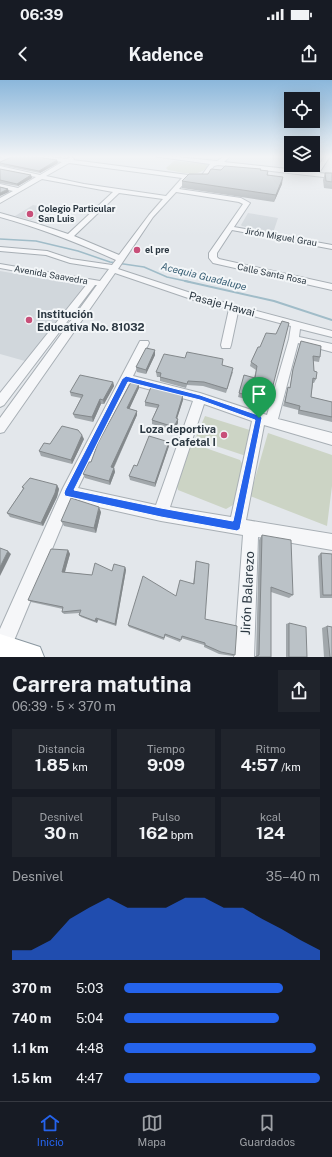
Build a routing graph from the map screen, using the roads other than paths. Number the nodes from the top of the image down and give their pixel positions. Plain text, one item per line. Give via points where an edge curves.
1 (30, 183) edge
2 (77, 183) edge
3 (181, 183) edge
4 (0, 186) edge
5 (18, 190) junction
6 (174, 190) junction
7 (117, 191) junction
8 (166, 198) junction
9 (0, 201) edge
10 (0, 215) edge
11 (231, 228) junction
12 (69, 237) junction
13 (332, 247) edge
14 (0, 249) edge
15 (117, 264) junction
16 (0, 266) edge
17 (98, 283) junction
18 (332, 287) edge
19 (234, 308) junction
20 (296, 324) junction
21 (332, 334) edge
22 (294, 339) junction
23 (144, 343) dead end
24 (226, 345) dead end
25 (332, 348) edge
26 (126, 379) junction
27 (200, 398) junction
28 (0, 402) edge
29 (265, 420) junction
30 (0, 428) edge
31 (332, 439) edge
32 (68, 493) junction
33 (161, 513) junction
34 (244, 527) junction
35 (332, 542) edge
36 (0, 648) edge
37 (30, 657) edge
38 (244, 657) edge

1 - 5 street
2 - 7 street
3 - 6 street
4 - 5 street
5 - 9 street
6 - 8 street
6 - 11 street via 245,201 247,204
7 - 8 street
7 - 12 street
8 - 15 street
10 - 12 street
11 - 13 street, Jirón Miguel Grau
11 - 18 street, Calle Santa Rosa via 213,253 213,258 221,263
12 - 15 street
14 - 15 street via 47,253 70,261
15 - 17 street
15 - 19 street, Pasaje Hawai via 164,288
16 - 17 street, Avenida Saavedra
17 - 28 street
17 - 30 street
19 - 20 street, Pasaje Hawai
19 - 24 street
20 - 21 street, Pasaje Hawai
20 - 22 street, Jirón Balarezo
22 - 25 street
22 - 29 street, Jirón Balarezo
23 - 26 street
26 - 27 street
26 - 32 street
27 - 29 street
27 - 33 street
29 - 31 street
29 - 34 street, Jirón Balarezo
32 - 33 street
32 - 36 street
33 - 34 street
34 - 35 street
34 - 38 street, Jirón Balarezo
36 - 37 highway

